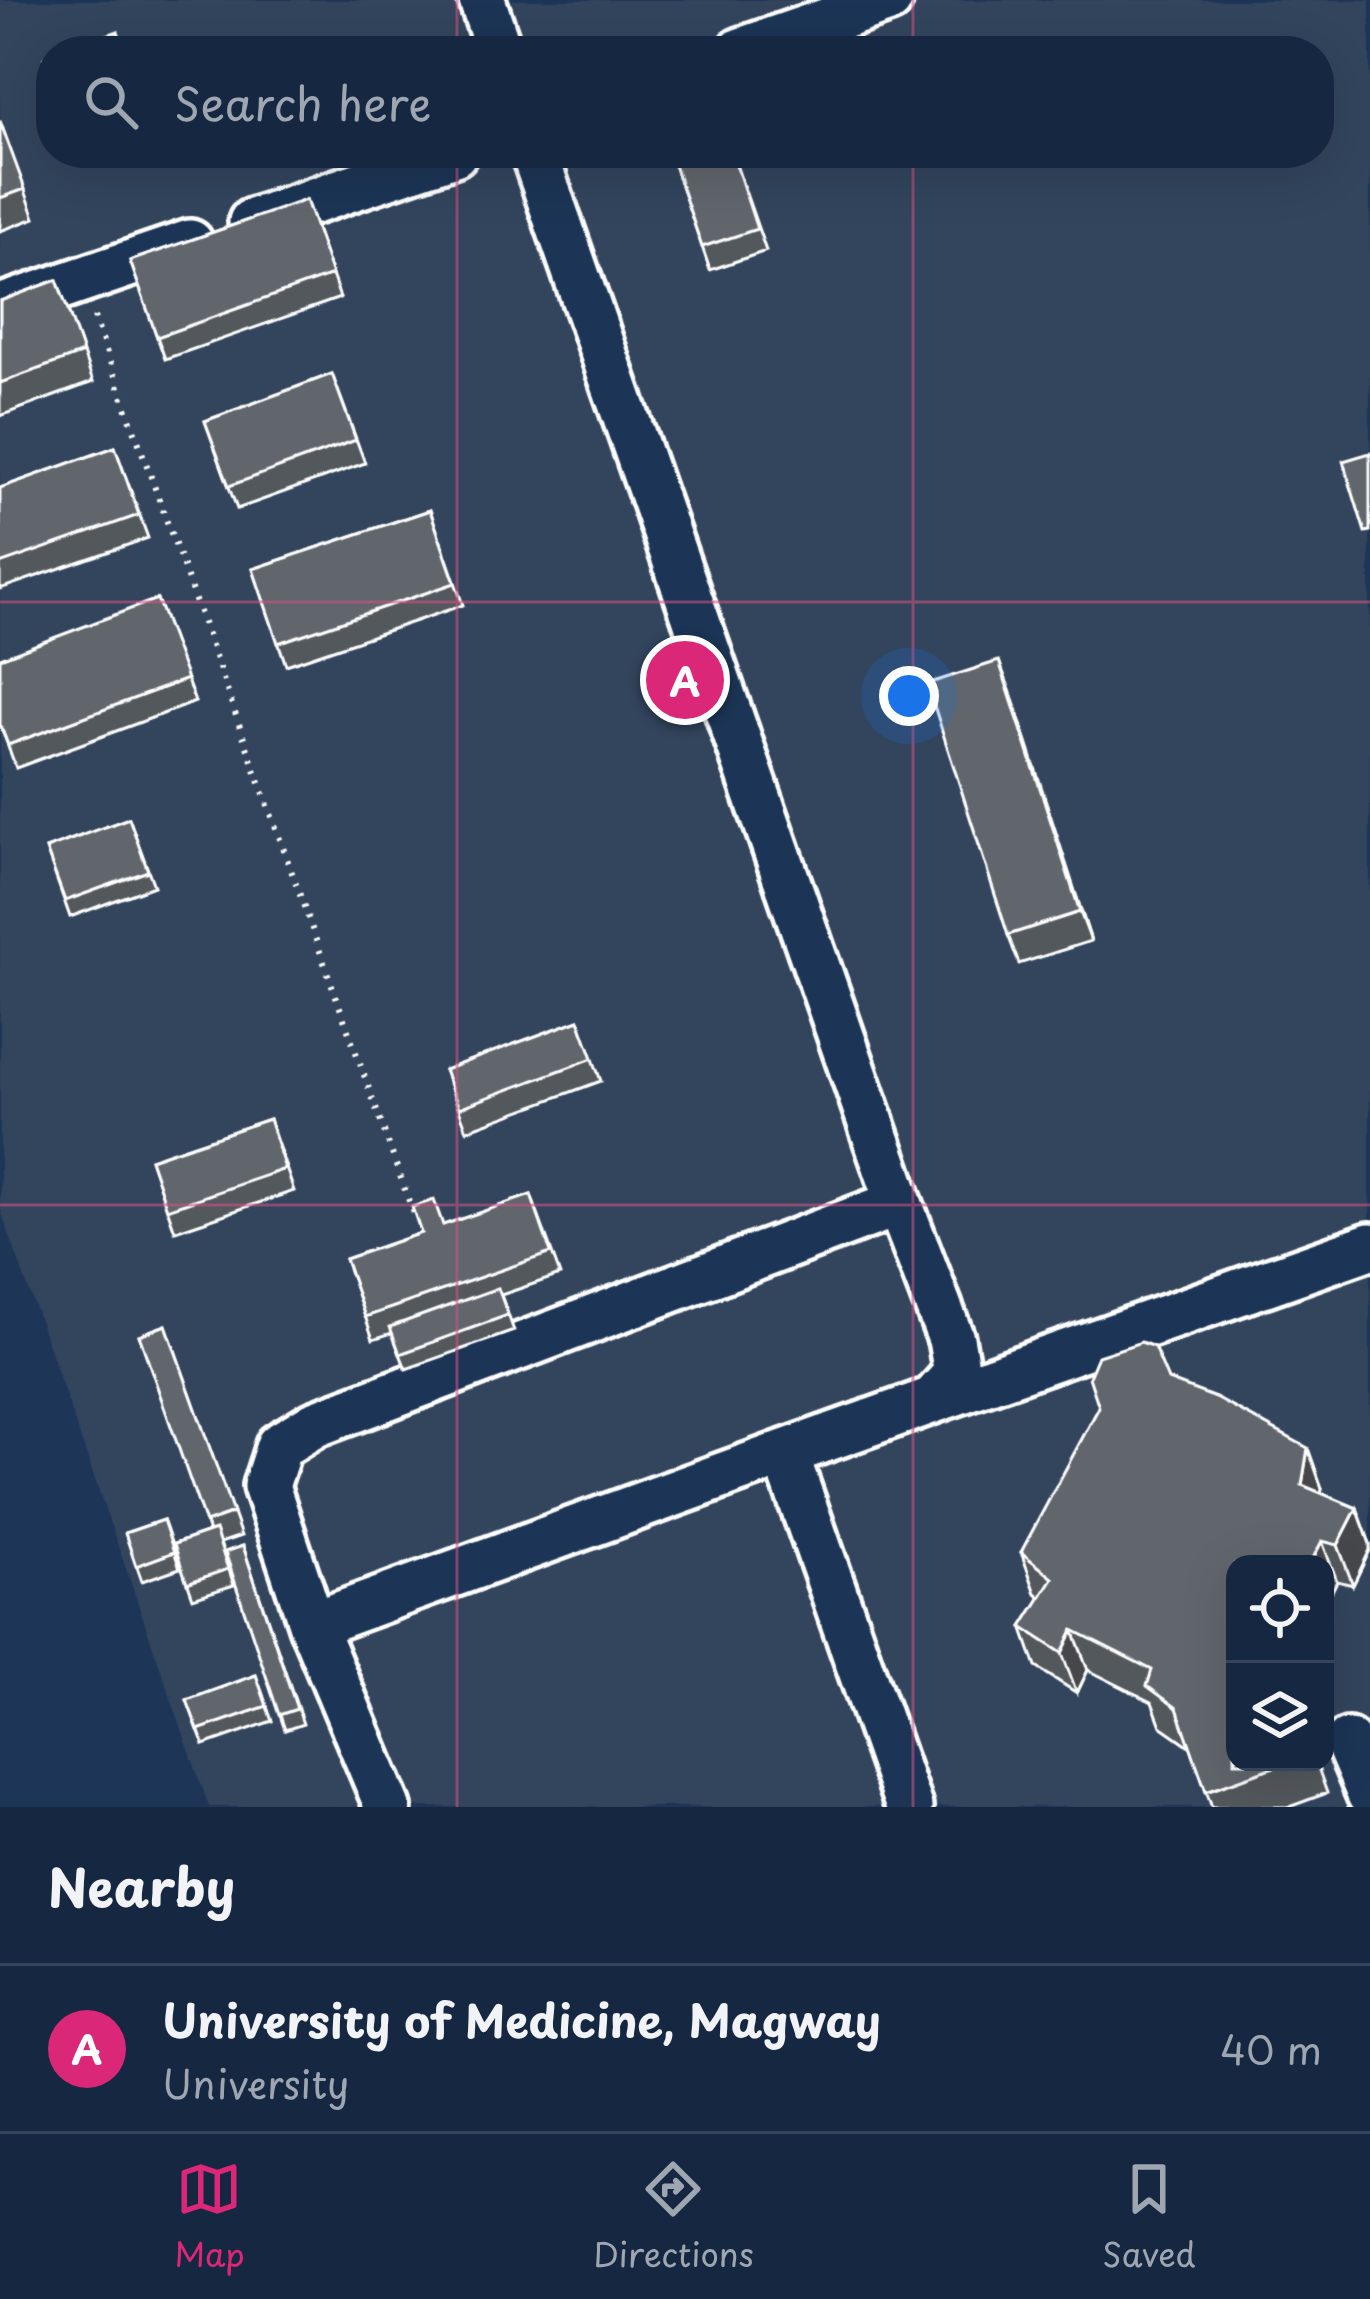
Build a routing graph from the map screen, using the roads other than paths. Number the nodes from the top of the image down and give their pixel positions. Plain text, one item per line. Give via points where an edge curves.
1 (482, 0) edge
2 (890, 0) edge
3 (763, 29) edge
4 (494, 36) edge
5 (410, 168) edge
6 (539, 168) edge
7 (0, 308) edge
8 (899, 1203) junction
9 (1370, 1246) edge
10 (933, 1400) junction
11 (785, 1453) junction
12 (312, 1625) junction
13 (1348, 1742) dead end
14 (1370, 1794) edge
15 (388, 1807) edge
16 (909, 1807) edge

1 - 4 street
2 - 3 street
5 - 7 street
6 - 8 street
8 - 10 street via 957,1373
8 - 12 street via 315,1424 279,1446 266,1486
9 - 10 street
10 - 11 street
11 - 12 street
11 - 16 street
12 - 15 street
13 - 14 street

